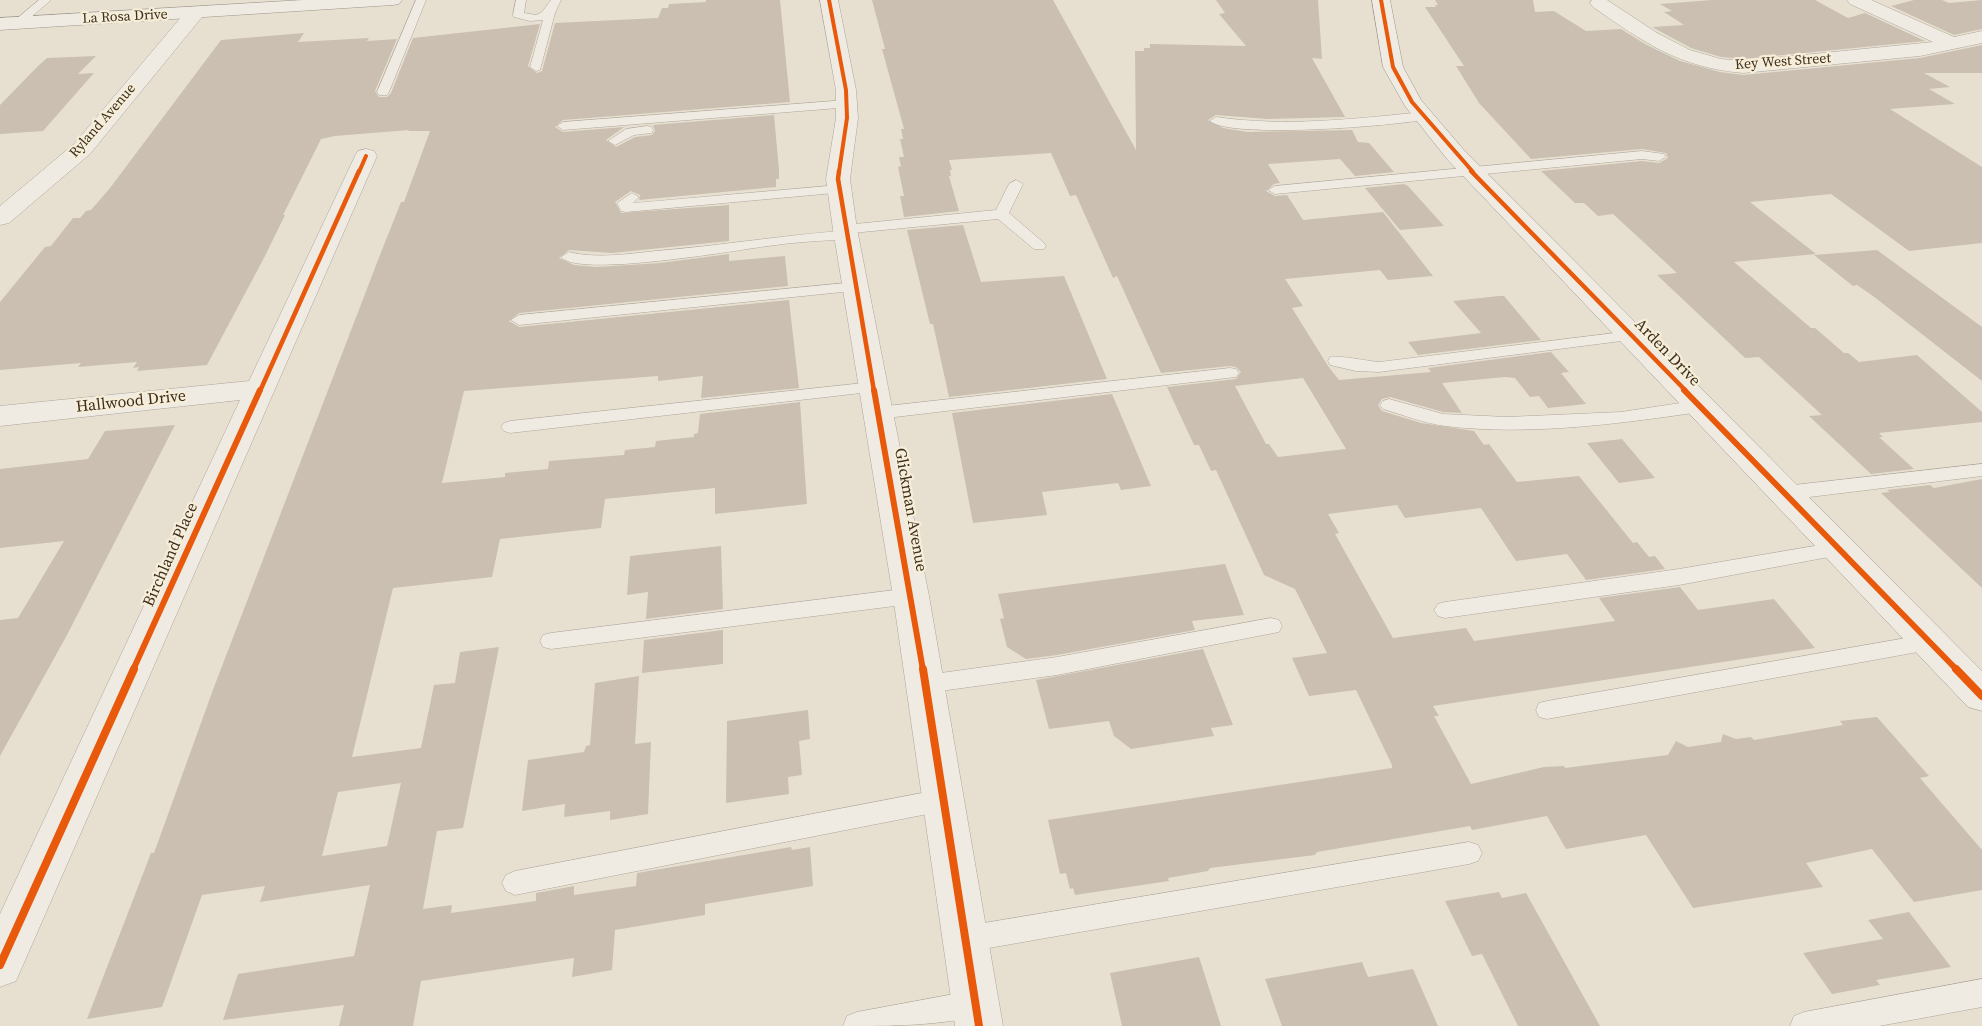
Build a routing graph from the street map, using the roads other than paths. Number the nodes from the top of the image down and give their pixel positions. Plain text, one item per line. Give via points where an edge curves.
1 (46, 0) edge
2 (393, 0) edge
3 (421, 0) edge
4 (521, 0) edge
5 (556, 0) edge
6 (829, 0) edge
7 (1381, 0) edge
8 (1856, 0) edge
9 (321, 2) edge
10 (1599, 3) dead end
11 (195, 13) junction
12 (550, 14) junction
13 (9, 24) edge
14 (1982, 37) edge
15 (1954, 44) junction
16 (536, 67) dead end
17 (383, 92) dead end
18 (847, 109) junction
19 (1423, 116) junction
20 (1216, 121) dead end
21 (563, 126) dead end
22 (615, 141) dead end
23 (366, 156) dead end
24 (1659, 157) dead end
25 (1472, 171) junction
26 (1016, 184) dead end
27 (840, 189) junction
28 (1275, 190) dead end
29 (632, 197) dead end
30 (1001, 214) junction
31 (0, 218) edge
32 (846, 232) junction
33 (1040, 246) dead end
34 (569, 257) dead end
35 (856, 287) junction
36 (519, 320) dead end
37 (1631, 336) junction
38 (1336, 361) dead end
39 (1230, 373) dead end
40 (262, 389) junction
41 (875, 400) junction
42 (1389, 405) dead end
43 (1700, 406) junction
44 (0, 416) edge
45 (510, 427) dead end
46 (1982, 470) edge
47 (1785, 493) junction
48 (1838, 549) junction
49 (911, 596) junction
50 (1445, 610) dead end
51 (1271, 626) dead end
52 (551, 640) dead end
53 (1929, 642) junction
54 (1971, 671) edge
55 (926, 684) junction
56 (1982, 696) edge
57 (1547, 710) dead end
58 (944, 800) junction
59 (1469, 853) dead end
60 (515, 883) dead end
61 (966, 939) junction
62 (0, 965) edge
63 (1982, 993) edge
64 (978, 1015) edge
65 (857, 1026) edge
66 (1804, 1026) edge

1 - 13 lane
2 - 9 street, La Rosa Drive
3 - 17 lane
4 - 12 lane via 521,17
5 - 12 lane
6 - 18 street, Glickman Avenue
7 - 19 street, Arden Drive via 1393,67
8 - 15 street
9 - 11 street, La Rosa Drive
10 - 15 street, Key West Street via 1666,47 1717,66 1743,67
11 - 13 street, La Rosa Drive
11 - 31 street, Ryland Avenue via 82,149
12 - 16 lane
14 - 15 street, Key West Street
18 - 21 lane
18 - 22 lane via 631,132
18 - 27 street, Glickman Avenue
19 - 20 lane via 1273,125
19 - 25 street, Arden Drive
23 - 40 street, Birchland Place
24 - 25 lane via 1642,155
25 - 28 lane
25 - 37 street, Arden Drive
26 - 30 lane
27 - 29 lane via 626,208 624,203
27 - 32 street, Glickman Avenue
30 - 32 lane
30 - 33 lane
32 - 34 lane via 624,259 582,261
32 - 35 street, Glickman Avenue
35 - 36 lane
35 - 41 street, Glickman Avenue
37 - 38 lane via 1379,367
37 - 43 street, Arden Drive
39 - 41 lane
40 - 44 street, Hallwood Drive
40 - 62 street, Birchland Place
41 - 45 lane
41 - 49 street, Glickman Avenue
42 - 43 lane via 1443,420 1507,423 1621,418
43 - 47 street, Arden Drive
46 - 47 lane
47 - 48 street, Arden Drive
48 - 50 lane via 1679,577
48 - 53 street, Arden Drive
49 - 52 lane
49 - 55 street, Glickman Avenue
51 - 55 lane via 1057,666
53 - 54 street, Arden Drive
53 - 57 lane
54 - 56 street, Arden Drive
55 - 58 street, Glickman Avenue
58 - 60 lane
58 - 61 street, Glickman Avenue
59 - 61 lane
61 - 64 street, Glickman Avenue
63 - 66 lane
64 - 65 lane

